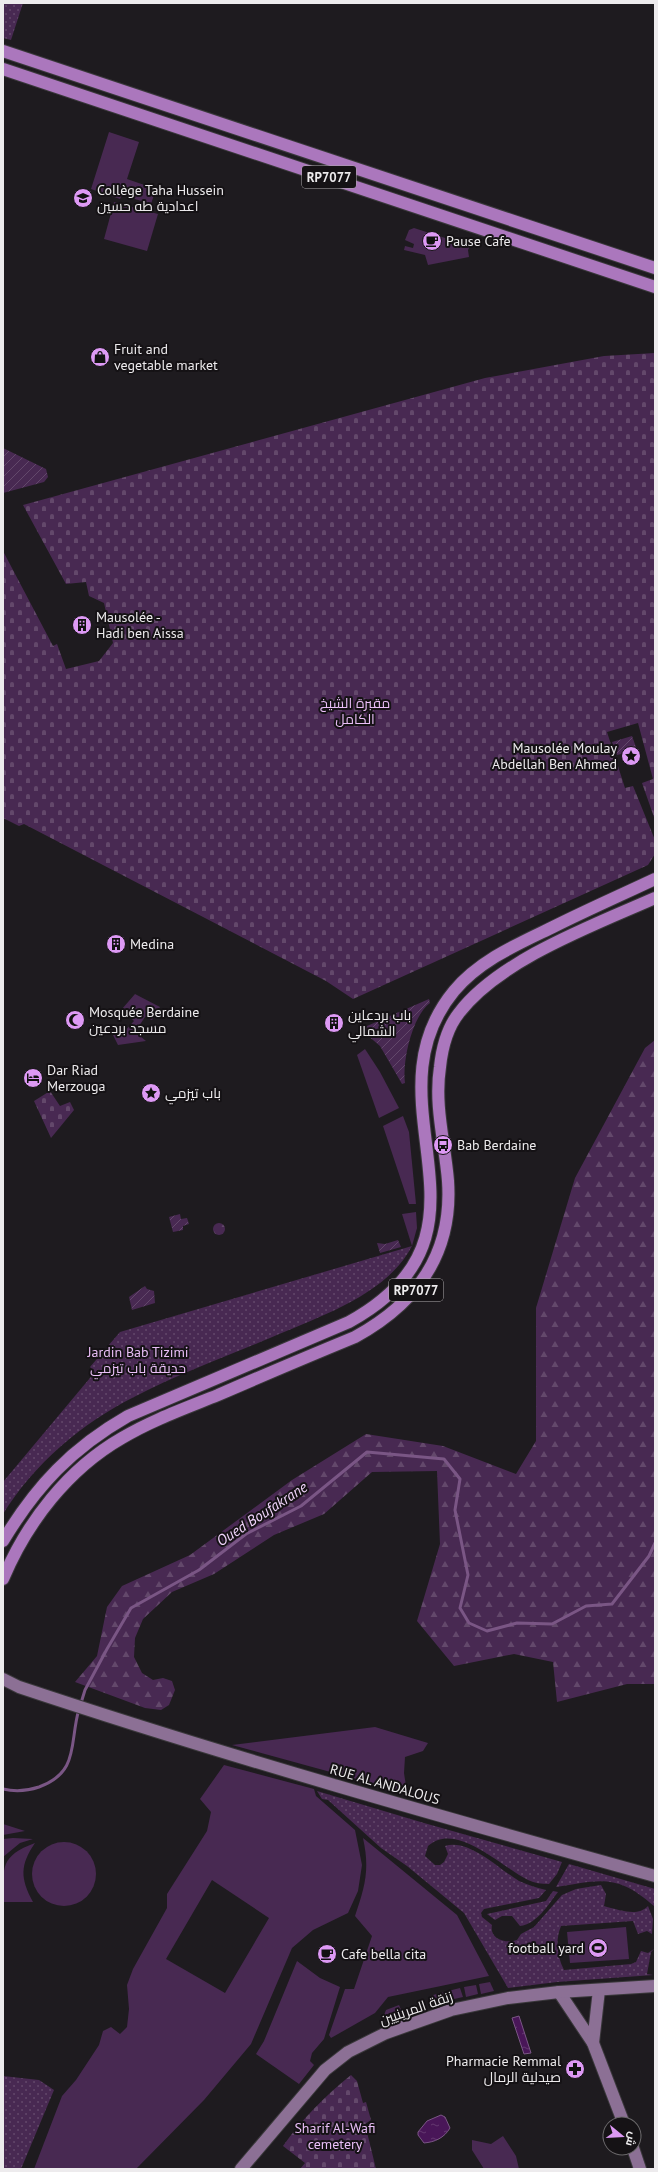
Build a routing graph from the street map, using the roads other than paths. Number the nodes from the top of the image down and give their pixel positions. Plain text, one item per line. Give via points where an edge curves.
1 (3, 51) edge
2 (3, 69) edge
3 (655, 268) edge
4 (655, 287) edge
5 (655, 879) edge
6 (655, 898) edge
7 (454, 991) junction
8 (458, 1015) junction
9 (438, 1097) junction
10 (422, 1112) junction
11 (3, 1540) edge
12 (3, 1579) edge
13 (3, 1679) edge
14 (655, 1876) edge
15 (655, 1986) edge
16 (599, 1990) junction
17 (559, 1992) junction
18 (593, 2043) junction
19 (621, 2116) edge
20 (636, 2156) edge
21 (241, 2169) edge
22 (640, 2169) edge

1 - 3 main road, RP7077
2 - 4 main road, RP7077
5 - 7 main road, RP7077 via 502,952 479,966
6 - 8 main road, RP7077 via 512,967 485,985
7 - 8 main road via 460,1003
7 - 10 main road, RP7077 via 433,1024 423,1057
8 - 9 main road, RP7077 via 451,1026 443,1051
9 - 10 main road via 431,1108
9 - 12 main road, RP7077 via 448,1182 445,1230 432,1266 409,1298 378,1325 355,1337 154,1422 108,1447 78,1470 48,1503 20,1543
10 - 11 main road, RP7077 via 431,1187 429,1223 419,1259 400,1285 369,1311 349,1322 128,1416 107,1428 53,1472 25,1506
13 - 14 street, RUE AL ANDALOUS via 19,1687 224,1753
15 - 16 street, زنقة المرينيين
16 - 17 street, زنقة المرينيين
16 - 18 street
17 - 18 street
17 - 21 street, زنقة المرينيين via 508,1998 451,2010 386,2033 348,2052 321,2073
18 - 19 street
20 - 22 street

